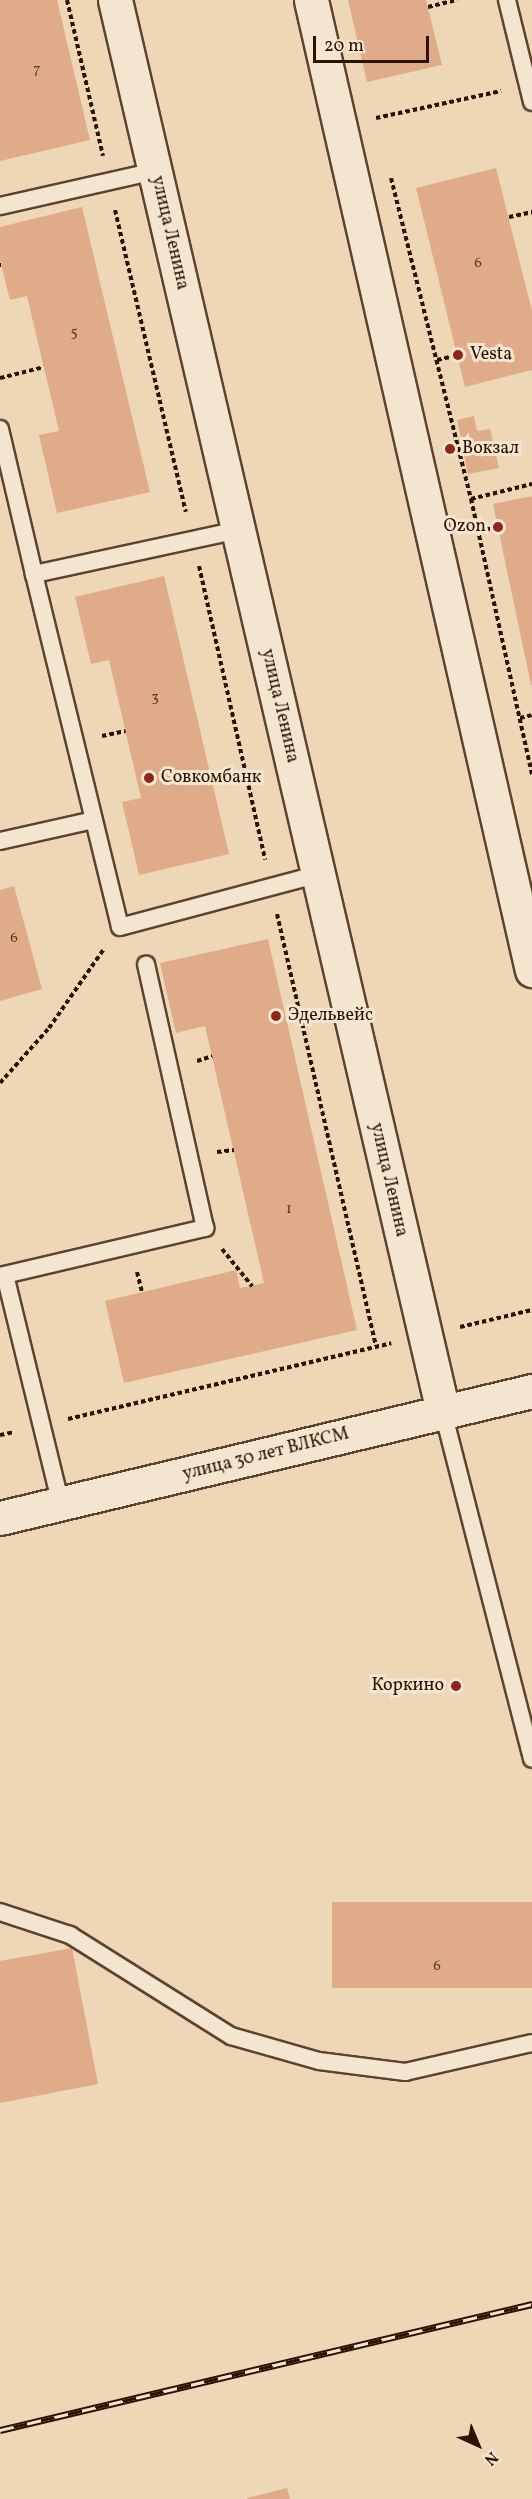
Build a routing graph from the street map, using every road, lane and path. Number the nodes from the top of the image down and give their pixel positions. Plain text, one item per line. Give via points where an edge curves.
1 (67, 0) edge
2 (116, 0) edge
3 (311, 0) edge
4 (457, 0) edge
5 (507, 0) edge
6 (428, 7) dead end
7 (524, 40) edge
8 (528, 85) junction
9 (532, 102) edge
10 (368, 120) dead end
11 (155, 171) junction
12 (109, 182) junction
13 (0, 206) edge
14 (532, 212) edge
15 (508, 217) dead end
16 (458, 355) dead end
17 (437, 360) dead end
18 (44, 367) dead end
19 (0, 378) edge
20 (0, 429) edge
21 (532, 484) edge
22 (471, 499) dead end
23 (498, 527) dead end
24 (238, 530) junction
25 (478, 531) dead end
26 (193, 540) junction
27 (34, 574) junction
28 (532, 715) edge
29 (520, 718) dead end
30 (94, 820) junction
31 (0, 841) edge
32 (319, 874) junction
33 (271, 887) junction
34 (120, 927) junction
35 (146, 965) dead end
36 (532, 970) edge
37 (0, 1083) edge
38 (205, 1228) junction
39 (3, 1276) edge
40 (252, 1286) dead end
41 (532, 1391) edge
42 (443, 1412) junction
43 (41, 1426) junction
44 (0, 1435) edge
45 (61, 1504) junction
46 (0, 1518) edge
47 (532, 1759) edge
48 (0, 1912) edge
49 (532, 2043) edge

1 - 12 path
2 - 11 street, улица Ленина
3 - 36 street
4 - 6 path
5 - 7 lane
7 - 8 lane
8 - 9 lane
8 - 10 path
11 - 12 lane
11 - 24 street, улица Ленина
12 - 13 lane
12 - 26 path
14 - 15 path
16 - 17 path
18 - 19 path
20 - 27 lane
21 - 22 path
23 - 25 path
24 - 26 lane
24 - 32 street, улица Ленина
26 - 27 lane
26 - 33 path
27 - 30 lane
28 - 29 path
30 - 31 lane
30 - 34 lane
32 - 33 lane
32 - 42 street, улица Ленина
33 - 34 lane
33 - 43 path via 376,1346
34 - 37 path via 49,1028
35 - 38 lane
38 - 39 lane
38 - 40 path
39 - 43 lane
41 - 42 street, улица 30 лет ВЛКСМ
42 - 45 street, улица 30 лет ВЛКСМ
42 - 47 lane
43 - 44 path
43 - 45 lane
45 - 46 street, улица 30 лет ВЛКСМ
48 - 49 lane via 70,1935 231,2036 319,2061 405,2072

